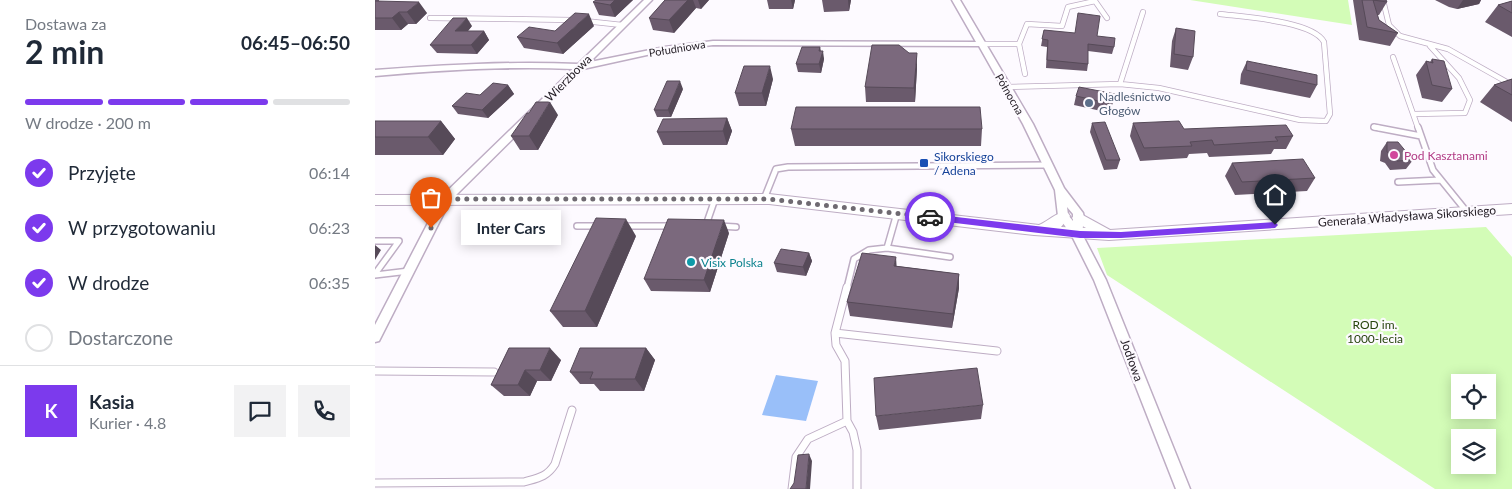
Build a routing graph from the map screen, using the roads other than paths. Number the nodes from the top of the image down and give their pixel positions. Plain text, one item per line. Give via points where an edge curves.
1 (649, 0) edge
2 (956, 0) edge
3 (1383, 0) edge
4 (1143, 12) dead end
5 (1220, 14) dead end
6 (430, 18) dead end
7 (1107, 18) dead end
8 (622, 25) junction
9 (981, 44) junction
10 (1019, 44) junction
11 (1430, 45) junction
12 (1393, 56) dead end
13 (579, 67) junction
14 (375, 73) edge
15 (1025, 74) dead end
16 (1120, 84) junction
17 (1512, 84) edge
18 (1006, 88) junction
19 (1414, 114) junction
20 (1374, 127) dead end
21 (1421, 136) junction
22 (1047, 165) junction
23 (1440, 180) junction
24 (1398, 182) dead end
25 (1060, 190) junction
26 (445, 199) junction
27 (715, 199) junction
28 (764, 199) junction
29 (375, 200) edge
30 (1512, 209) edge
31 (1467, 212) junction
32 (897, 213) junction
33 (1063, 216) junction
34 (1079, 218) junction
35 (577, 226) dead end
36 (607, 226) edge
37 (617, 226) edge
38 (676, 226) edge
39 (696, 226) edge
40 (705, 226) junction
41 (736, 227) dead end
42 (1040, 231) junction
43 (1076, 234) junction
44 (1109, 235) junction
45 (375, 241) edge
46 (887, 248) junction
47 (951, 257) dead end
48 (409, 271) junction
49 (375, 274) edge
50 (835, 333) junction
51 (375, 337) edge
52 (997, 351) dead end
53 (375, 371) edge
54 (494, 372) dead end
55 (572, 410) dead end
56 (847, 421) junction
57 (375, 483) edge
58 (792, 489) edge
59 (857, 489) edge
60 (1183, 489) edge

1 - 8 street, Wierzbowa
2 - 9 street, Północna
3 - 11 lane via 1389,25 1405,38
4 - 16 lane
5 - 16 lane via 1296,26 1321,36 1330,114 1326,121 1300,120 1159,88
6 - 8 lane via 582,20
7 - 10 lane via 1095,1 1068,7 1062,26 1027,24
8 - 13 street, Wierzbowa
9 - 10 lane
9 - 13 street, Południowa via 713,43 665,49
9 - 18 street, Północna
10 - 15 lane
11 - 17 lane via 1448,49
11 - 19 lane via 1459,78 1471,100 1465,113
12 - 19 lane
13 - 14 street, Południowa via 460,66
13 - 26 street, Wierzbowa
16 - 18 lane
18 - 22 street, Północna
19 - 21 lane
20 - 21 lane
21 - 23 lane
22 - 25 street, Północna
22 - 28 lane via 788,167 776,169
23 - 24 lane
23 - 31 lane
25 - 33 street, Północna
25 - 34 street, Północna via 1074,206
26 - 27 street, Generała Władysława Sikorskiego
26 - 29 street, Generała Władysława Sikorskiego
26 - 48 street, Wierzbowa
27 - 28 street, Generała Władysława Sikorskiego
27 - 40 lane
28 - 32 street, Generała Władysława Sikorskiego
30 - 31 street, Generała Władysława Sikorskiego
31 - 44 street, Generała Władysława Sikorskiego
32 - 42 street, Generała Władysława Sikorskiego
32 - 46 lane
33 - 42 street
33 - 43 street, Północna
34 - 43 street
34 - 44 street
35 - 36 lane
37 - 38 lane
39 - 40 lane
40 - 41 lane
42 - 43 street, Generała Władysława Sikorskiego
43 - 44 street, Generała Władysława Sikorskiego
43 - 60 street, Jodłowa via 1107,296
45 - 49 lane via 399,241
46 - 47 lane
46 - 50 lane via 874,248 854,260
48 - 49 lane
48 - 51 street, Wierzbowa
50 - 52 lane
50 - 56 lane via 836,345 845,361
53 - 54 lane
55 - 57 lane via 555,465 538,479 524,482
56 - 58 lane via 808,439 795,457
56 - 59 lane via 857,450

